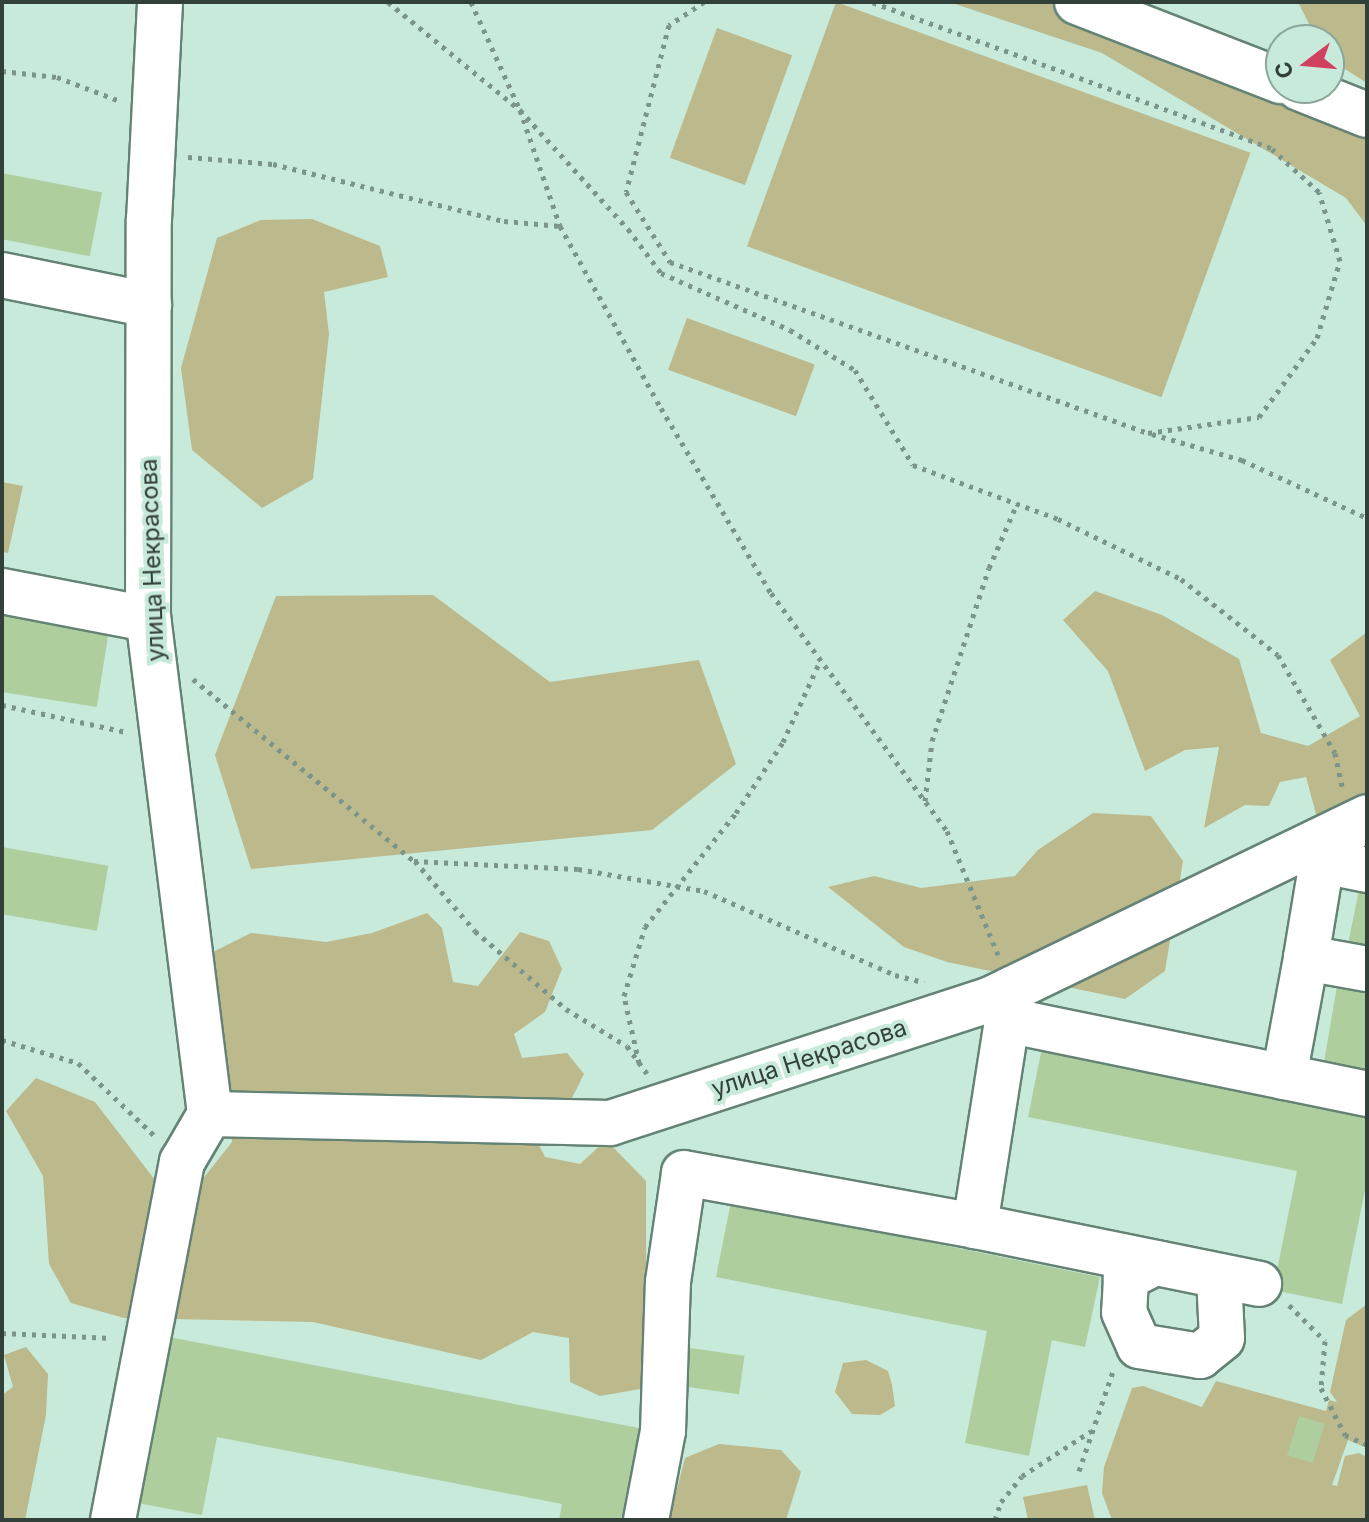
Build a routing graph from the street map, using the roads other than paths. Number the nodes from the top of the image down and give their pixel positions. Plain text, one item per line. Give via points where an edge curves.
1 (160, 2) edge
2 (1077, 2) edge
3 (1265, 75) edge
4 (1339, 104) edge
5 (1367, 115) edge
6 (2, 275) edge
7 (149, 305) junction
8 (2, 591) edge
9 (148, 619) junction
10 (1359, 822) edge
11 (1322, 861) junction
12 (1367, 870) edge
13 (1306, 958) junction
14 (1367, 969) edge
15 (1009, 1005) junction
16 (1284, 1077) junction
17 (1367, 1094) edge
18 (210, 1114) junction
19 (975, 1226) junction
20 (1155, 1263) junction
21 (116, 1520) edge
22 (646, 1520) edge

1 - 7 street, улица Некрасова
2 - 3 street
4 - 5 street
6 - 7 street
7 - 9 street, улица Некрасова
8 - 9 street
9 - 18 street, улица Некрасова
10 - 11 street
10 - 15 street, улица Некрасова
11 - 12 street
11 - 13 street
13 - 14 street
13 - 16 street
15 - 16 street
15 - 18 street, улица Некрасова via 610,1123
15 - 19 street
16 - 17 street
18 - 21 street via 182,1162
19 - 20 street
19 - 22 street via 684,1173 668,1282 663,1431
20 - 20 street via 1126,1278 1124,1312 1139,1346 1200,1356 1222,1338 1239,1280

